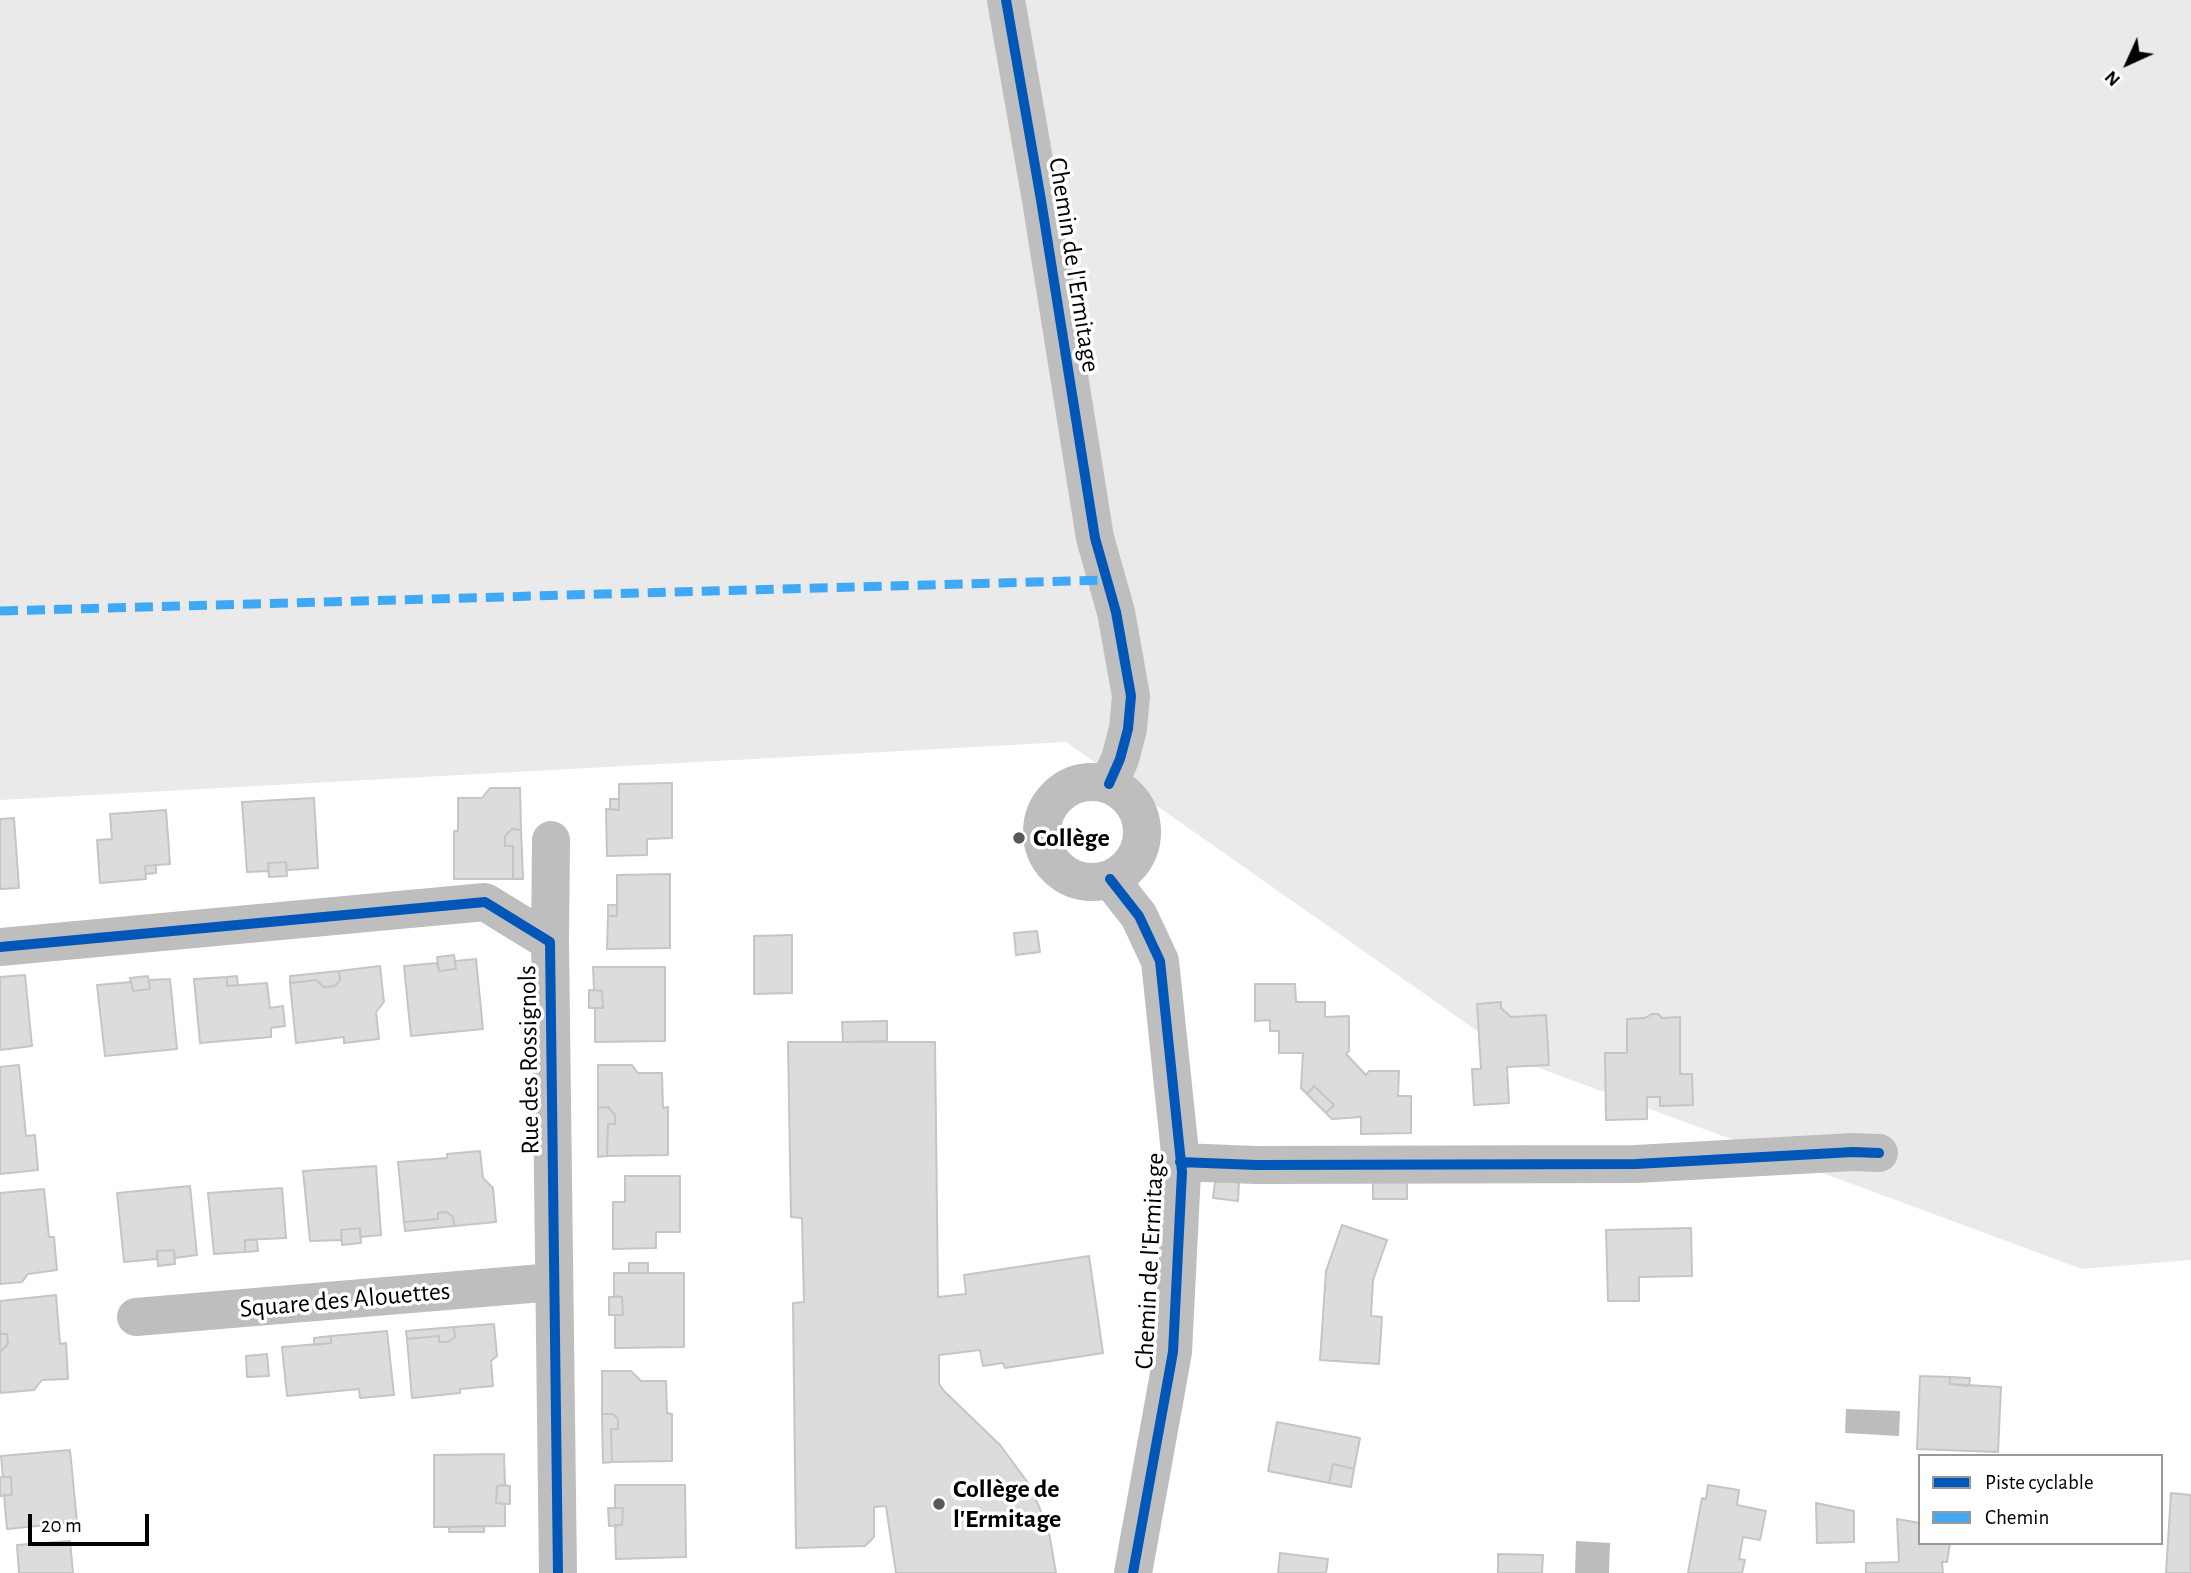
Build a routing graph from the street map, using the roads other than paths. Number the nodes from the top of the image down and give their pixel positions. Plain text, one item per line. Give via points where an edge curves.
1 (1006, 0) edge
2 (1109, 784) junction
3 (551, 840) dead end
4 (1110, 879) junction
5 (550, 942) junction
6 (0, 947) edge
7 (1879, 1153) dead end
8 (1180, 1162) junction
9 (554, 1282) junction
10 (136, 1317) dead end
11 (558, 1573) edge
12 (1133, 1573) edge

1 - 2 street, Chemin de l'Ermitage via 1094,538 1116,612 1131,696 1128,729
2 - 4 street via 1132,801 1141,818 1142,839 1128,867
2 - 4 street via 1080,782 1068,787 1045,814 1042,830 1044,845 1064,874 1093,882
3 - 5 street, Rue des Rossignols
4 - 8 street, Chemin de l'Ermitage via 1139,916 1160,961
5 - 6 street, Rue des Rossignols via 485,902
5 - 9 street, Rue des Rossignols
7 - 8 street via 1636,1164
8 - 12 street, Chemin de l'Ermitage via 1173,1352
9 - 10 street, Square des Alouettes
9 - 11 street, Rue des Rossignols

